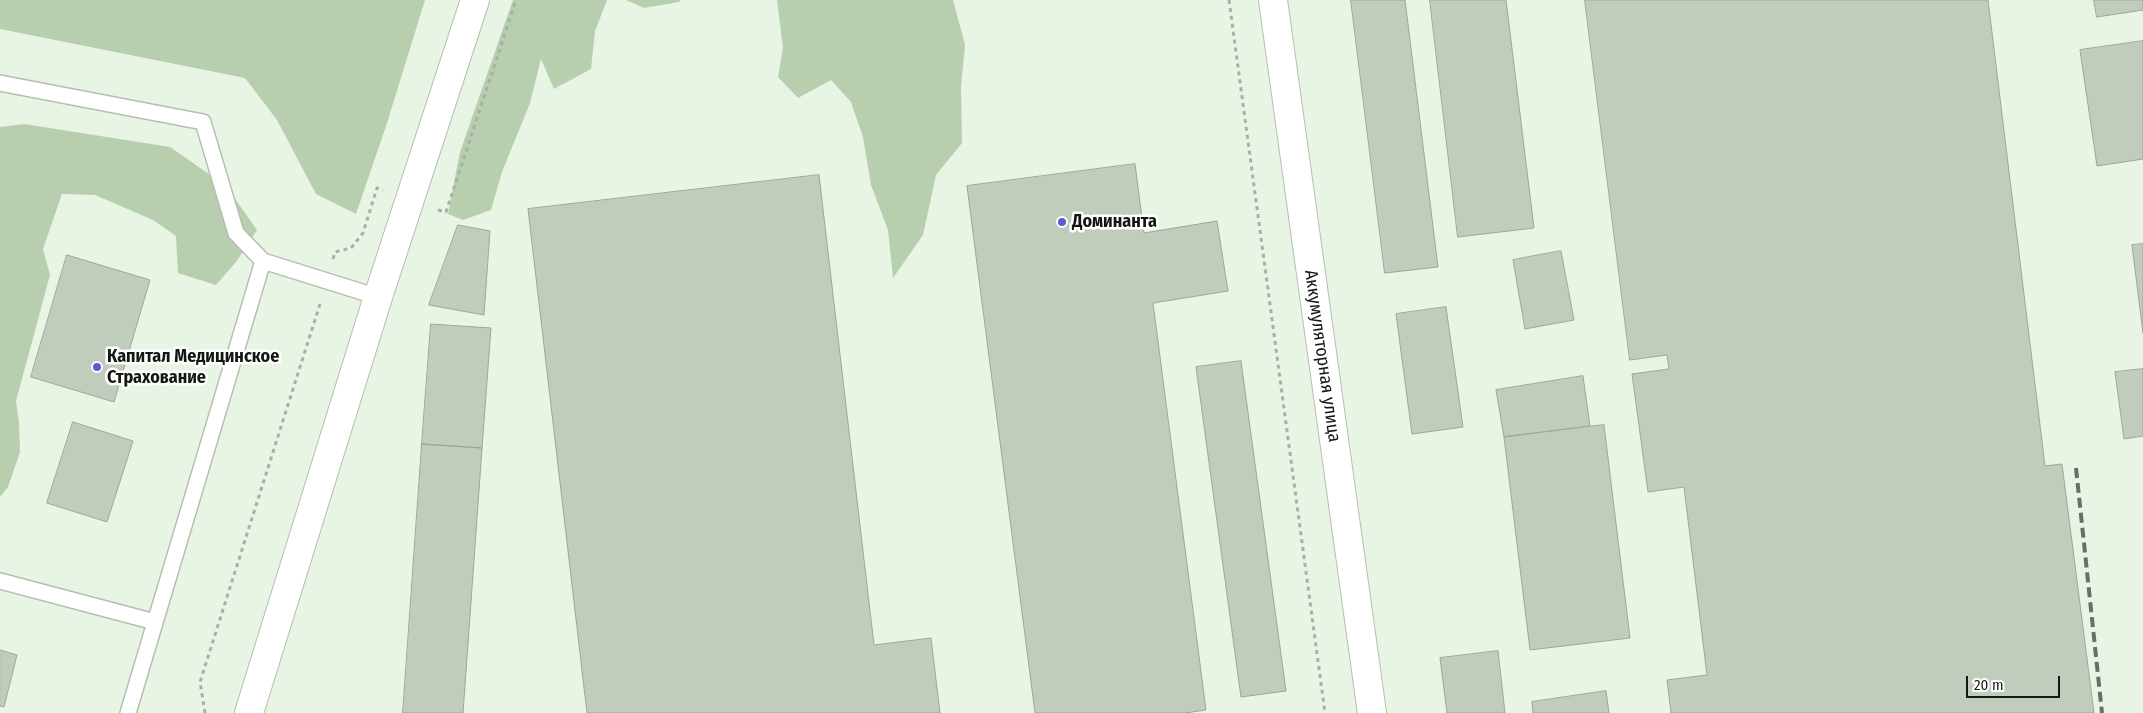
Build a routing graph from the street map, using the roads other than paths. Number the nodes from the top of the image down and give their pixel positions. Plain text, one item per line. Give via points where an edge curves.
1 (475, 0) edge
2 (1273, 0) edge
3 (0, 83) edge
4 (263, 261) junction
5 (378, 297) junction
6 (0, 581) edge
7 (155, 622) junction
8 (128, 713) edge
9 (249, 713) edge
10 (1372, 713) edge

1 - 5 street
2 - 10 street, Аккумуляторная улица
3 - 4 lane via 203,122 236,233
4 - 5 lane
4 - 7 lane
5 - 9 street
6 - 7 lane
7 - 8 lane

